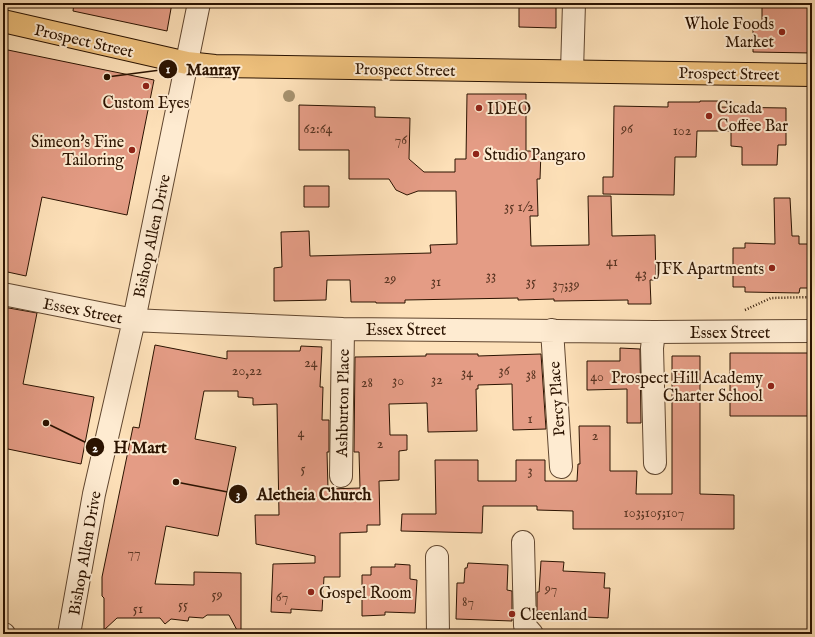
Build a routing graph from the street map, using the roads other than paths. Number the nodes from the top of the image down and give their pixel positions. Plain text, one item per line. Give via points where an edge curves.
1 (199, 3) edge
2 (574, 3) edge
3 (3, 22) edge
4 (187, 63) junction
5 (572, 71) junction
6 (812, 74) edge
7 (3, 294) edge
8 (134, 320) junction
9 (343, 329) junction
10 (552, 330) junction
11 (812, 331) edge
12 (654, 332) junction
13 (655, 463) dead end
14 (561, 467) dead end
15 (341, 476) dead end
16 (523, 542) dead end
17 (437, 556) dead end
18 (69, 634) edge
19 (438, 634) edge
20 (532, 634) edge

1 - 4 street, Bishop Allen Drive
2 - 5 street
3 - 4 main road, Prospect Street
4 - 5 main road, Prospect Street via 215,66
4 - 8 street, Bishop Allen Drive
5 - 6 main road, Prospect Street
7 - 8 street, Essex Street
8 - 9 street, Essex Street
8 - 18 street, Bishop Allen Drive via 94,494
9 - 10 street, Essex Street
9 - 15 street, Ashburton Place
10 - 12 street, Essex Street
10 - 14 street, Percy Place
11 - 12 street, Essex Street
12 - 13 street via 652,348
16 - 20 street via 525,626
17 - 19 street

